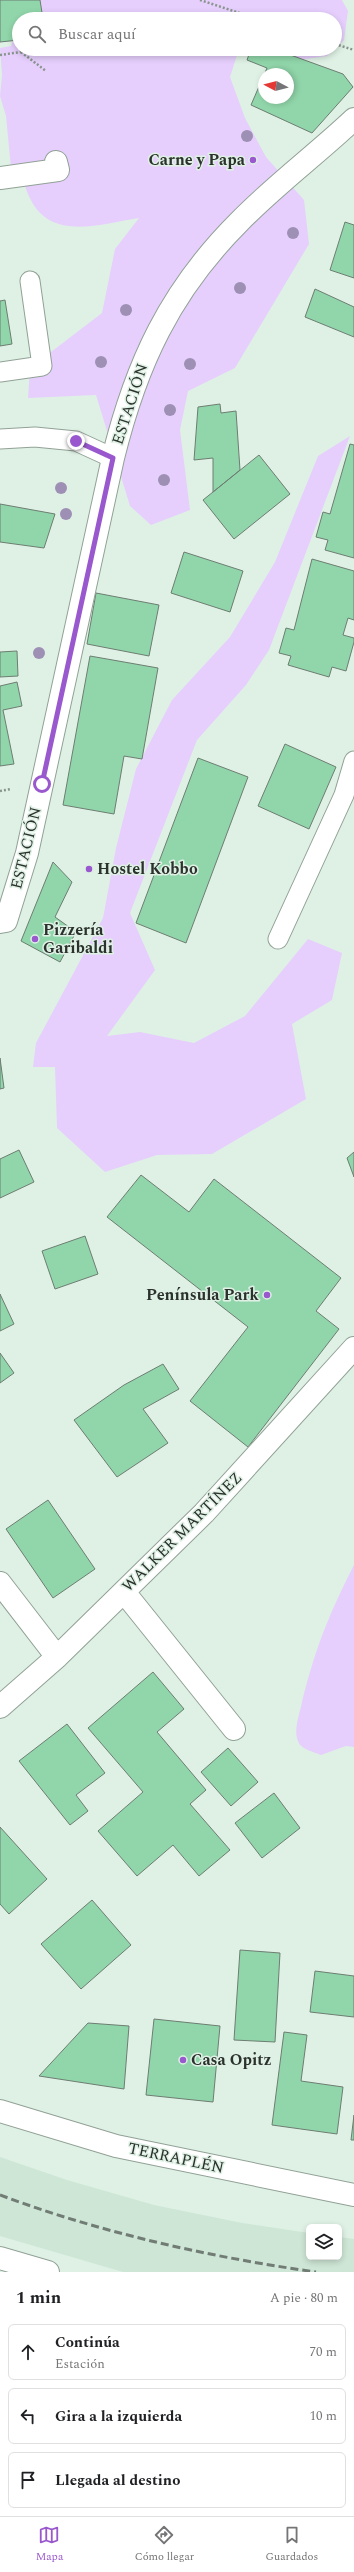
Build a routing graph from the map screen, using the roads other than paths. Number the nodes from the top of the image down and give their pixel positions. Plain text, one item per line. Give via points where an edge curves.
1 (354, 118) edge
2 (56, 162) dead end
3 (0, 178) edge
4 (30, 281) dead end
5 (0, 372) edge
6 (0, 439) edge
7 (113, 458) junction
8 (354, 761) edge
9 (0, 922) edge
10 (278, 939) dead end
11 (354, 1348) edge
12 (0, 1583) edge
13 (124, 1592) junction
14 (57, 1657) junction
15 (0, 1707) edge
16 (234, 1729) dead end
17 (0, 2111) edge
18 (354, 2195) edge
19 (0, 2258) edge
20 (48, 2272) edge

1 - 7 street, ESTACIÓN via 240,221 185,286 162,322 141,366 124,411
2 - 3 street via 58,170
4 - 5 lane via 42,366
6 - 7 lane via 35,437 76,441
7 - 9 street, ESTACIÓN via 27,853 6,921
8 - 10 lane via 344,795
11 - 13 street, WALKER MARTÍNEZ via 204,1514
12 - 14 street
13 - 14 street, WALKER MARTÍNEZ
13 - 16 street
14 - 15 street, WALKER MARTÍNEZ
17 - 18 street, TERRAPLÉN via 116,2146
19 - 20 street

